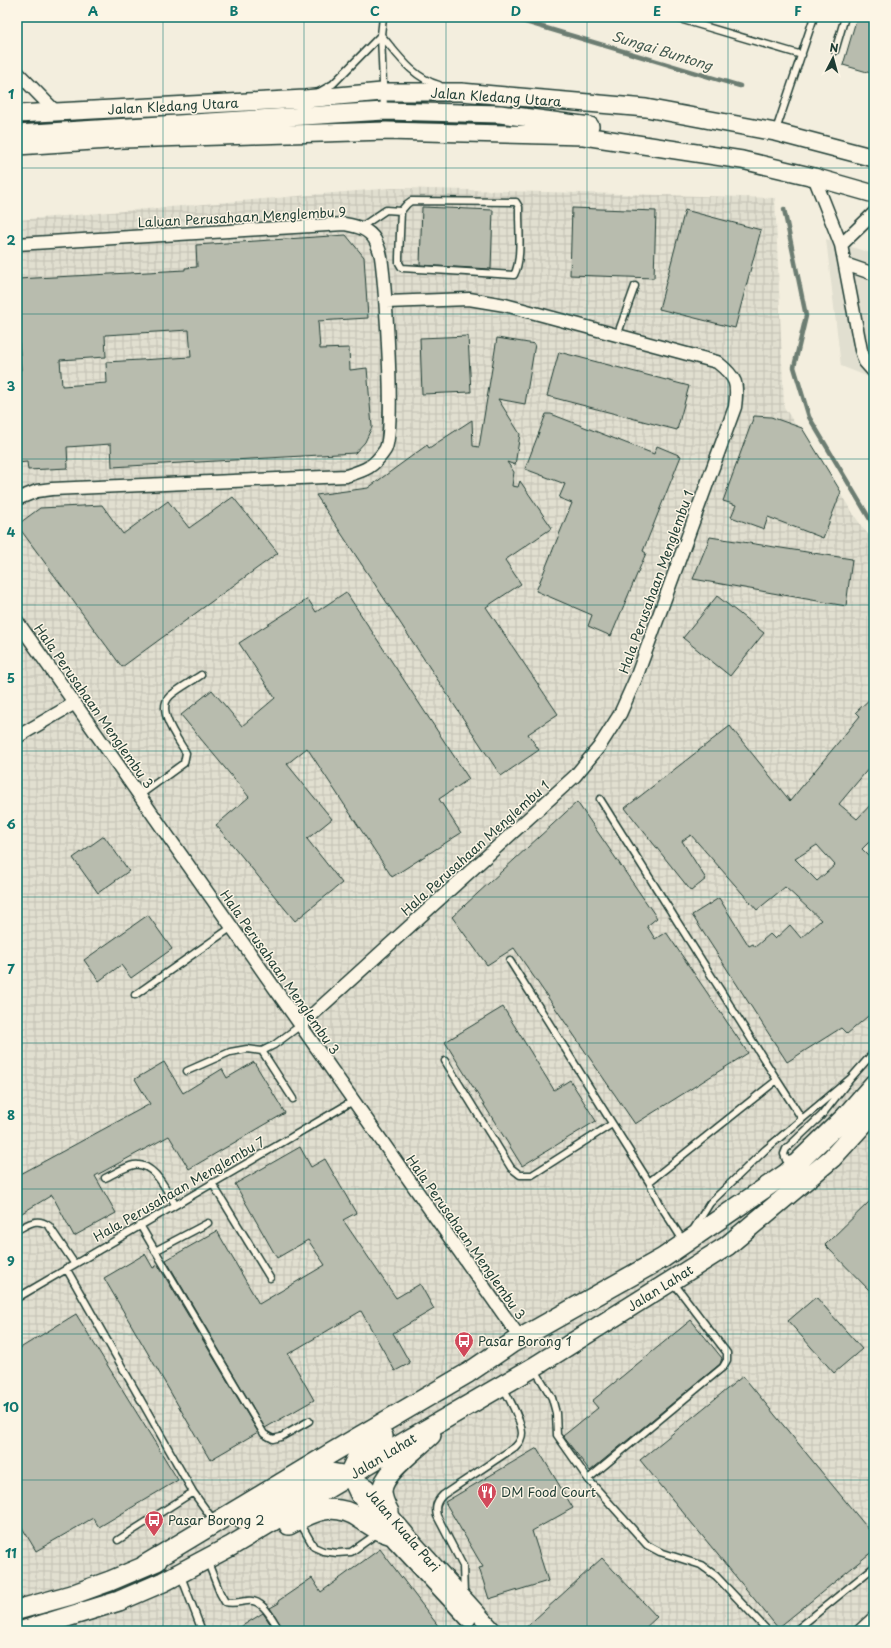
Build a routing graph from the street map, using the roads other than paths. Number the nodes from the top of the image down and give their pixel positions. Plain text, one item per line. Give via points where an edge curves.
1 (383, 17) edge
2 (674, 17) edge
3 (814, 17) edge
4 (845, 17) edge
5 (381, 35) junction
6 (835, 51) dead end
7 (802, 55) junction
8 (17, 72) edge
9 (382, 92) junction
10 (461, 92) junction
11 (305, 99) junction
12 (384, 111) junction
13 (56, 112) junction
14 (17, 114) edge
15 (775, 132) junction
16 (17, 134) edge
17 (17, 146) edge
18 (657, 147) junction
19 (874, 158) edge
20 (814, 177) junction
21 (874, 194) edge
22 (401, 211) junction
23 (874, 213) edge
24 (361, 227) junction
25 (17, 244) edge
26 (841, 245) junction
27 (845, 264) junction
28 (874, 274) edge
29 (635, 286) dead end
30 (386, 302) junction
31 (617, 336) junction
32 (874, 372) edge
33 (17, 499) edge
34 (17, 621) edge
35 (201, 675) dead end
36 (75, 703) junction
37 (17, 737) edge
38 (140, 795) junction
39 (600, 799) dead end
40 (232, 927) junction
41 (510, 961) dead end
42 (135, 995) dead end
43 (301, 1025) junction
44 (262, 1051) junction
45 (874, 1052) edge
46 (445, 1061) dead end
47 (187, 1071) dead end
48 (851, 1078) junction
49 (777, 1080) junction
50 (874, 1084) edge
51 (293, 1099) dead end
52 (353, 1101) junction
53 (874, 1112) edge
54 (802, 1119) junction
55 (612, 1124) junction
56 (804, 1156) junction
57 (104, 1178) dead end
58 (649, 1182) junction
59 (212, 1183) junction
60 (175, 1204) junction
61 (208, 1223) dead end
62 (140, 1225) junction
63 (17, 1230) edge
64 (685, 1244) junction
65 (155, 1251) junction
66 (74, 1263) junction
67 (66, 1268) junction
68 (270, 1278) dead end
69 (672, 1281) junction
70 (17, 1298) edge
71 (520, 1338) junction
72 (534, 1367) junction
73 (502, 1385) junction
74 (443, 1420) junction
75 (309, 1421) dead end
76 (349, 1476) junction
77 (588, 1479) junction
78 (193, 1492) junction
79 (389, 1512) junction
80 (298, 1520) junction
81 (215, 1523) junction
82 (385, 1533) junction
83 (118, 1540) dead end
84 (145, 1565) junction
85 (209, 1565) junction
86 (874, 1567) edge
87 (181, 1576) junction
88 (163, 1582) junction
89 (465, 1600) junction
90 (17, 1609) edge
91 (874, 1618) edge
92 (22, 1631) edge
93 (202, 1631) edge
94 (280, 1631) edge
95 (480, 1631) edge
96 (494, 1631) edge
97 (768, 1631) edge
98 (795, 1631) edge
99 (860, 1631) edge

1 - 5 lane
2 - 7 lane
3 - 7 lane
4 - 6 lane
5 - 9 lane
5 - 10 lane via 408,67 428,82
5 - 11 lane via 333,84
7 - 15 lane
8 - 13 street
9 - 10 main road, Jalan Kledang Utara
9 - 11 main road, Jalan Kledang Utara
9 - 12 lane
10 - 15 main road, Jalan Kledang Utara via 646,108
11 - 13 main road, Jalan Kledang Utara
12 - 16 main road
12 - 18 main road via 500,114 620,130
13 - 14 main road, Jalan Kledang Utara
15 - 19 main road, Jalan Kledang Utara
17 - 18 main road via 124,139 386,131 584,136
18 - 20 main road via 742,160
20 - 21 main road
20 - 26 street
22 - 22 lane via 411,202 516,202 519,207 518,268 514,274 402,268 399,263
22 - 24 lane via 386,210
23 - 26 street
24 - 25 street, Laluan Perusahaan Menglembu 9 via 344,224
24 - 30 street, Laluan Perusahaan Menglembu 9 via 374,238 381,255
26 - 27 street
27 - 28 street
27 - 32 street via 861,350 865,362
29 - 31 lane
30 - 31 street, Hala Perusahaan Menglembu 1 via 450,299 487,301
30 - 33 street, Laluan Perusahaan Menglembu 9 via 390,425 386,449 370,468 346,476 52,489 37,491
31 - 43 street, Hala Perusahaan Menglembu 1 via 717,362 731,374 737,389 735,407 636,678 620,714 599,747 575,776
34 - 36 street, Hala Perusahaan Menglembu 3
35 - 38 lane via 169,697 164,706 167,721 186,752 184,763
36 - 37 street
36 - 38 street, Hala Perusahaan Menglembu 3
38 - 40 street, Hala Perusahaan Menglembu 3
39 - 49 lane
40 - 42 lane
40 - 43 street, Hala Perusahaan Menglembu 3
41 - 55 lane
43 - 44 lane
43 - 52 street, Hala Perusahaan Menglembu 3
44 - 47 lane via 247,1049 230,1052
44 - 51 lane
45 - 48 lane
46 - 55 lane via 511,1168 520,1175 532,1175
48 - 54 lane
48 - 56 lane via 821,1116 786,1149 784,1154 786,1160
49 - 54 lane
49 - 58 lane
50 - 56 main road via 845,1117
52 - 59 lane, Hala Perusahaan Menglembu 7
52 - 71 street, Hala Perusahaan Menglembu 3
53 - 69 main road, Jalan Lahat via 832,1158 727,1246
54 - 64 lane via 765,1150 710,1203
55 - 58 lane
56 - 64 main road via 787,1173
57 - 60 lane via 133,1165 143,1165 151,1169
58 - 64 lane
59 - 60 lane, Hala Perusahaan Menglembu 7
59 - 68 lane
60 - 62 lane, Hala Perusahaan Menglembu 7
61 - 65 lane
62 - 65 lane
62 - 66 lane, Hala Perusahaan Menglembu 7
63 - 66 lane via 36,1221 43,1222 49,1226
64 - 71 main road via 604,1293
65 - 75 lane via 264,1434 273,1439 281,1437
66 - 67 lane, Hala Perusahaan Menglembu 7
67 - 70 lane, Hala Perusahaan Menglembu 7
67 - 78 lane
69 - 72 main road, Jalan Lahat
69 - 77 lane via 727,1354 728,1360 723,1367
71 - 76 main road via 515,1350 498,1364 363,1450 356,1457
71 - 81 main road via 468,1373
72 - 73 main road, Jalan Lahat
72 - 77 lane via 552,1398 557,1435
73 - 74 main road, Jalan Lahat
73 - 89 lane via 519,1422 522,1434 520,1441 515,1447 443,1495 436,1508 437,1516 463,1566
74 - 76 main road, Jalan Lahat
74 - 79 main road via 387,1479 382,1490 383,1502
76 - 79 street, Jalan Kuala Pari via 367,1488
76 - 82 street, Jalan Kuala Pari via 358,1495
76 - 84 main road via 330,1473 316,1476 197,1547
76 - 88 main road, Jalan Lahat via 231,1546
77 - 97 lane via 647,1545 660,1552 701,1565 716,1576
78 - 81 lane
78 - 83 lane
79 - 89 street, Jalan Kuala Pari
80 - 82 main road via 328,1509 343,1509
80 - 82 lane, Jalan Kuala Pari via 314,1547 323,1552 351,1552
80 - 85 main road via 232,1556
81 - 84 main road
82 - 95 street, Jalan Kuala Pari
84 - 90 main road via 71,1595
85 - 87 main road
85 - 94 lane via 225,1602 232,1604 254,1600 260,1603
86 - 98 lane
87 - 88 main road
87 - 93 lane
88 - 92 main road, Jalan Lahat via 119,1601
89 - 96 street, Jalan Kuala Pari
91 - 99 street

